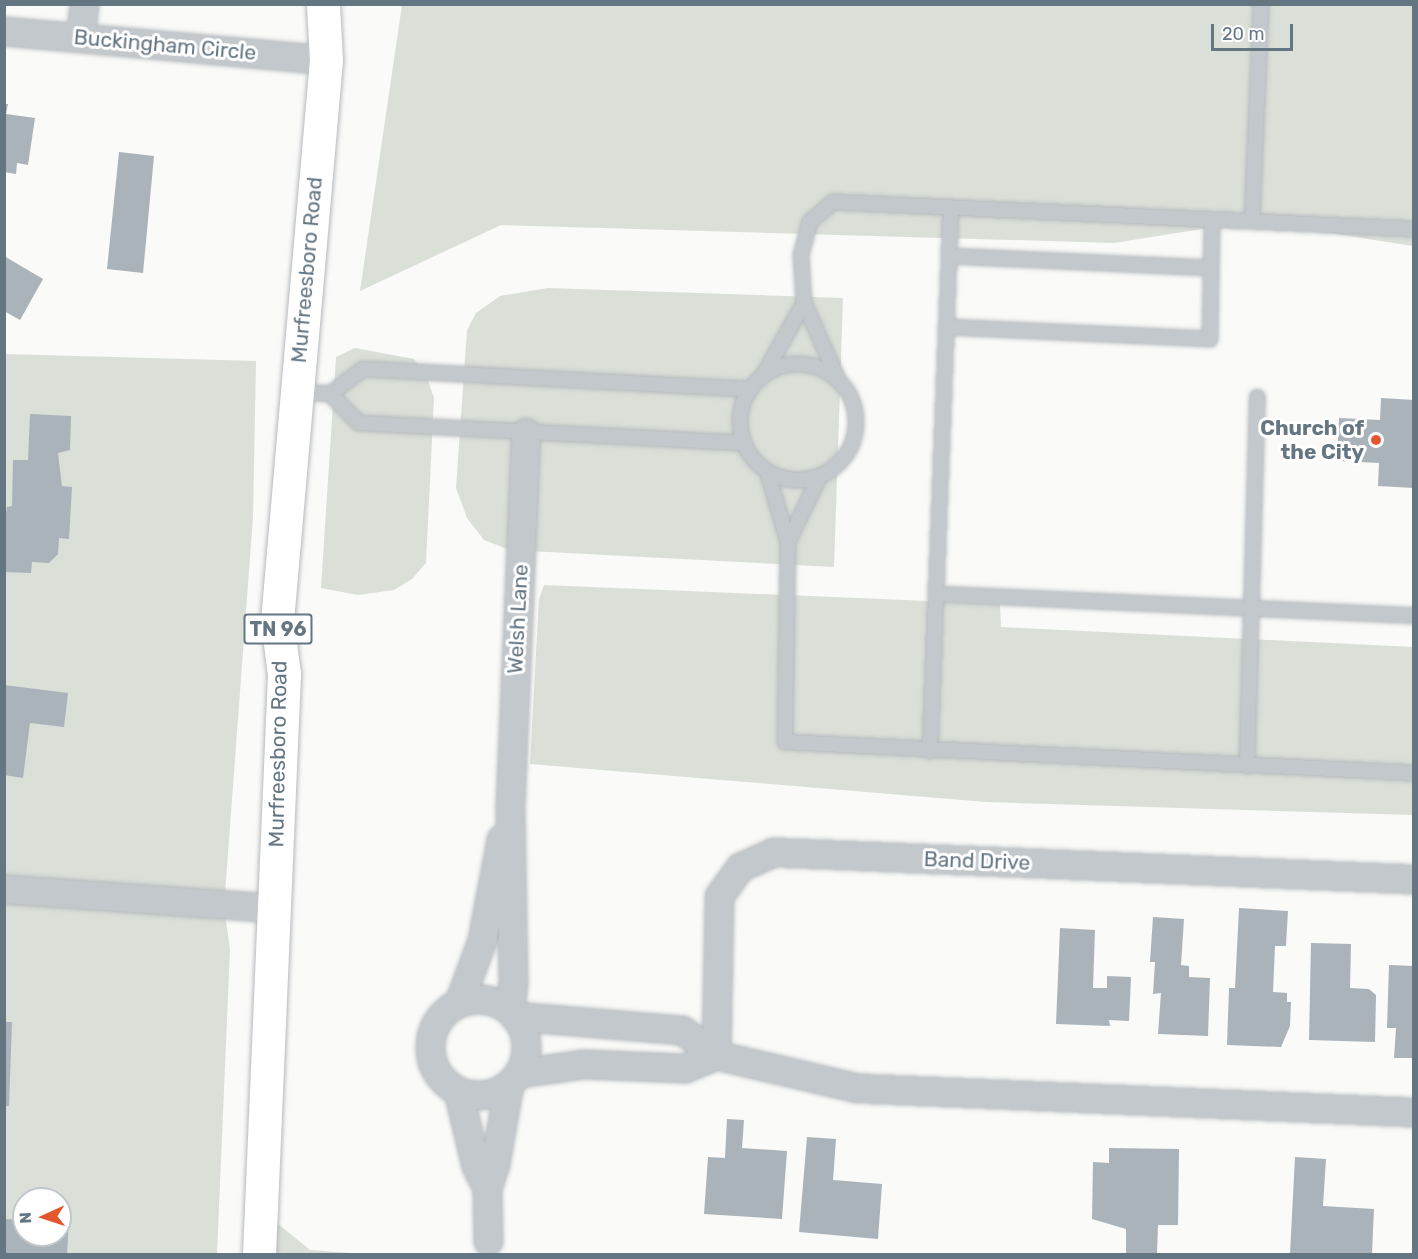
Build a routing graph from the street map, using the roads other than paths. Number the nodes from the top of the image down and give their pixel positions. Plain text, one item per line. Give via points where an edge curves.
1 (84, 4) edge
2 (1261, 4) edge
3 (317, 5) edge
4 (4, 31) edge
5 (81, 37) junction
6 (326, 60) junction
7 (951, 207) junction
8 (1212, 220) junction
9 (1252, 221) junction
10 (1413, 229) edge
11 (950, 256) junction
12 (1211, 268) junction
13 (804, 303) junction
14 (947, 327) junction
15 (764, 374) junction
16 (838, 379) junction
17 (750, 388) junction
18 (297, 392) junction
19 (330, 394) junction
20 (1257, 397) dead end
21 (526, 432) junction
22 (744, 443) junction
23 (767, 471) junction
24 (820, 476) junction
25 (788, 542) junction
26 (938, 594) junction
27 (1250, 609) junction
28 (1413, 616) edge
29 (930, 751) junction
30 (1247, 766) junction
31 (1413, 773) edge
32 (510, 806) junction
33 (1413, 879) edge
34 (4, 890) edge
35 (274, 908) junction
36 (459, 1002) junction
37 (512, 1014) junction
38 (716, 1055) junction
39 (514, 1078) junction
40 (458, 1091) junction
41 (1413, 1112) edge
42 (487, 1188) junction
43 (488, 1241) dead end
44 (259, 1254) edge

1 - 5 street
2 - 9 lane
3 - 6 main road, Murfreesboro Road / TN 96
4 - 5 street, Buckingham Circle
5 - 6 street, Buckingham Circle
6 - 18 main road, Murfreesboro Road / TN 96
7 - 8 lane
7 - 11 lane
7 - 13 lane via 833,202 810,222 801,255
8 - 9 lane
8 - 12 lane
9 - 10 lane
11 - 12 lane
11 - 14 lane
12 - 14 lane via 1210,339
13 - 15 lane
13 - 16 lane
14 - 26 lane
15 - 16 lane via 782,365 802,363 821,368
15 - 17 lane
16 - 24 lane via 850,395 856,414 855,434 848,453 836,467
17 - 19 lane via 363,369
17 - 22 lane via 742,407
18 - 19 lane
18 - 35 main road, Murfreesboro Road / TN 96 via 277,621 284,674
19 - 21 lane via 359,423
20 - 27 lane
21 - 22 lane
21 - 32 street, Welsh Lane
22 - 23 lane
23 - 24 lane via 802,480
23 - 25 lane
24 - 25 lane
25 - 29 lane via 785,742
26 - 27 lane
26 - 29 lane
27 - 28 lane
27 - 30 lane
29 - 30 lane
30 - 31 lane
32 - 36 street, Welsh Lane via 482,940
32 - 37 street, Welsh Lane
33 - 38 street, Band Drive via 773,852 740,867 719,896
34 - 35 street
35 - 44 main road, Murfreesboro Road / TN 96
36 - 37 street via 489,1000
36 - 40 street, Welsh Lane via 441,1017 430,1039 435,1070
37 - 38 street via 682,1030
37 - 39 street, Welsh Lane via 526,1044
38 - 39 street via 685,1068 584,1064
38 - 41 street via 858,1088
39 - 40 street via 485,1095
39 - 42 street, Welsh Lane
40 - 42 street, Welsh Lane via 476,1166
42 - 43 street, Welsh Lane

